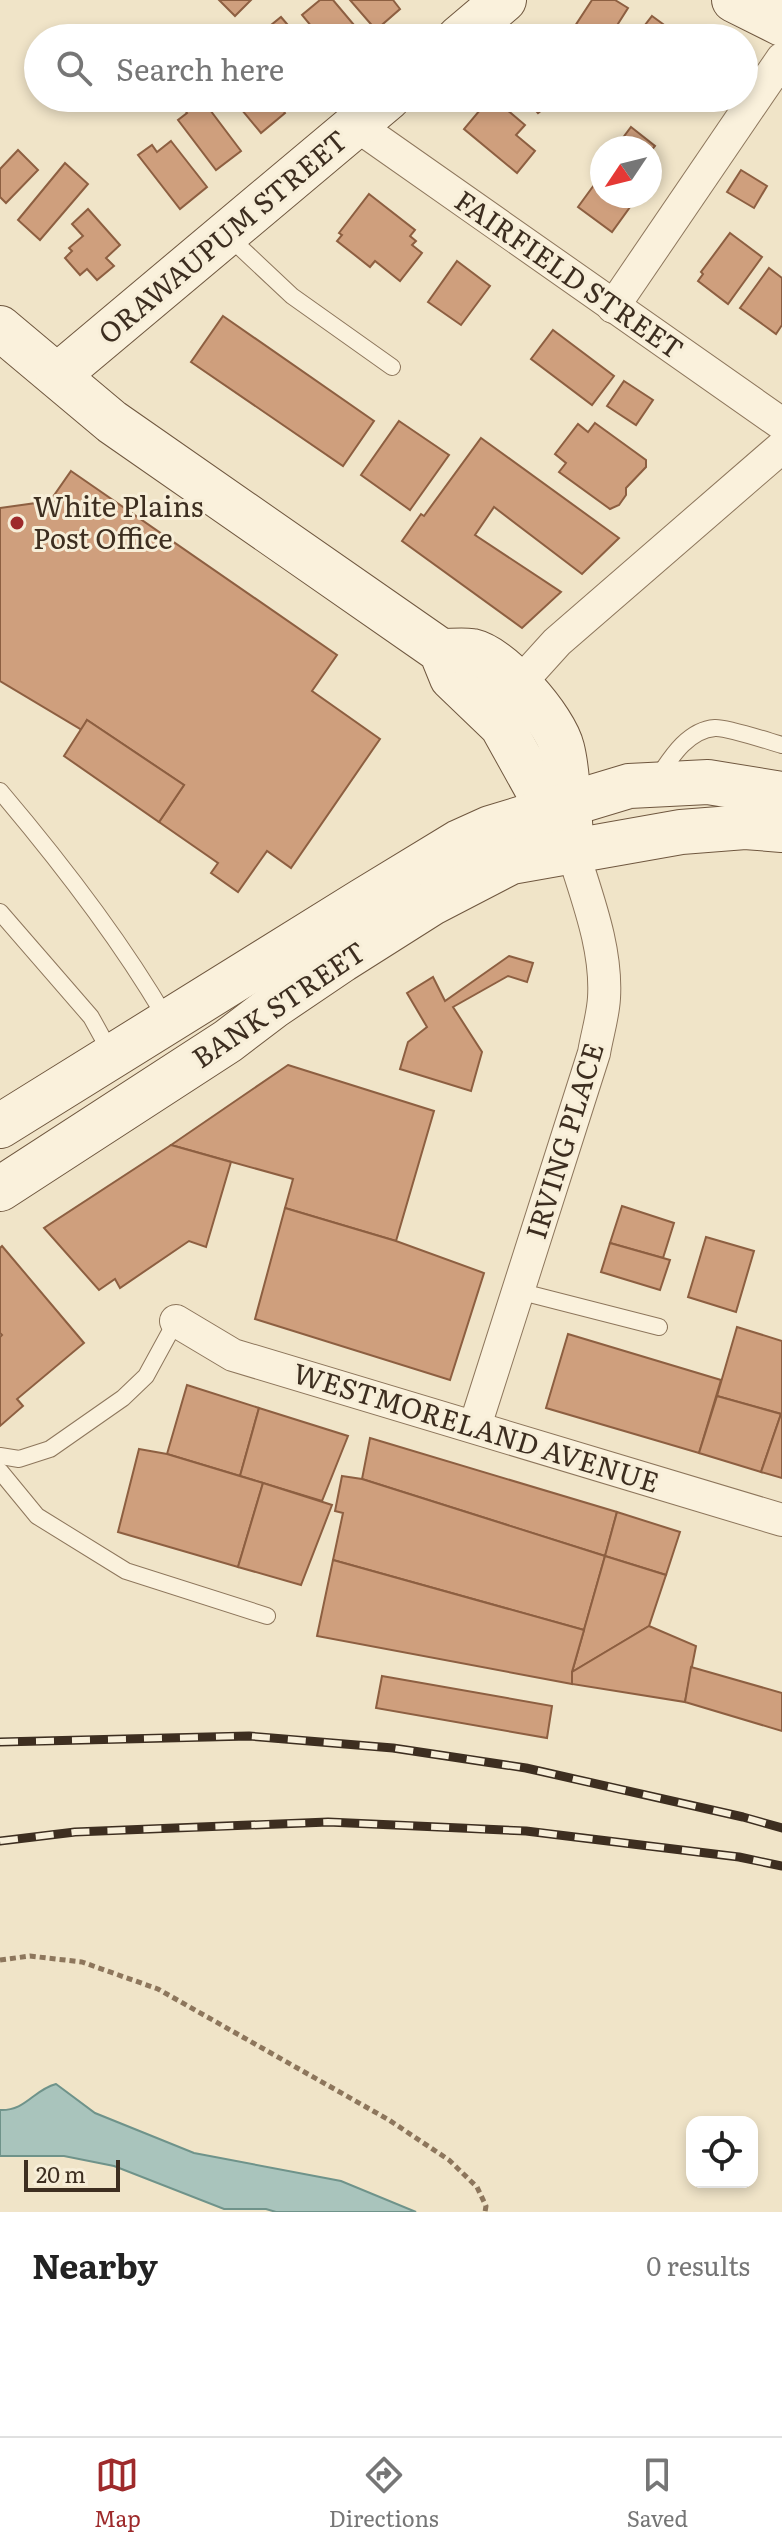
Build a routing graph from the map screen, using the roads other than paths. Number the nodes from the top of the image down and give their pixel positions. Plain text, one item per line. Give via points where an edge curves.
1 (504, 0) edge
2 (734, 0) edge
3 (476, 24) edge
4 (782, 24) edge
5 (782, 59) edge
6 (758, 94) edge
7 (372, 112) edge
8 (746, 112) edge
9 (226, 234) junction
10 (613, 307) junction
11 (0, 328) edge
12 (392, 367) dead end
13 (58, 375) junction
14 (782, 424) edge
15 (782, 447) edge
16 (441, 651) junction
17 (519, 684) junction
18 (782, 745) edge
19 (653, 784) junction
20 (0, 791) edge
21 (782, 794) edge
22 (558, 807) junction
23 (782, 830) edge
24 (573, 852) junction
25 (0, 912) edge
26 (167, 1022) junction
27 (113, 1056) junction
28 (0, 1126) edge
29 (0, 1189) edge
30 (518, 1291) junction
31 (176, 1321) joint
32 (659, 1327) dead end
33 (475, 1426) junction
34 (0, 1456) edge
35 (0, 1471) edge
36 (782, 1520) edge
37 (267, 1616) dead end

1 - 3 street
2 - 4 street
5 - 6 street
7 - 9 street, ORAWAUPUM STREET
7 - 10 street, FAIRFIELD STREET
8 - 10 street
9 - 12 lane via 292,296
9 - 13 street, ORAWAUPUM STREET
10 - 14 street, FAIRFIELD STREET
11 - 13 street
13 - 16 street via 112,422
15 - 17 street via 557,642
16 - 17 street via 472,651
16 - 22 street via 452,678 502,726
17 - 22 street via 555,728 562,748
18 - 19 lane via 716,727 680,746
19 - 21 street, BANK STREET via 708,782
19 - 22 street, BANK STREET
20 - 26 lane via 48,848
22 - 24 street
22 - 26 street, BANK STREET via 459,842
23 - 24 street, BANK STREET via 710,829
24 - 29 street, BANK STREET via 511,862 432,903
24 - 30 street, IRVING PLACE via 604,964 604,999 594,1053
25 - 27 lane via 91,1017
26 - 27 street, BANK STREET
27 - 28 street, BANK STREET
30 - 32 lane
30 - 33 street, IRVING PLACE
31 - 33 street, WESTMORELAND AVENUE via 233,1355
31 - 34 lane via 146,1376 123,1398 50,1449 19,1459
33 - 36 street, WESTMORELAND AVENUE
35 - 37 lane via 37,1516 126,1571

